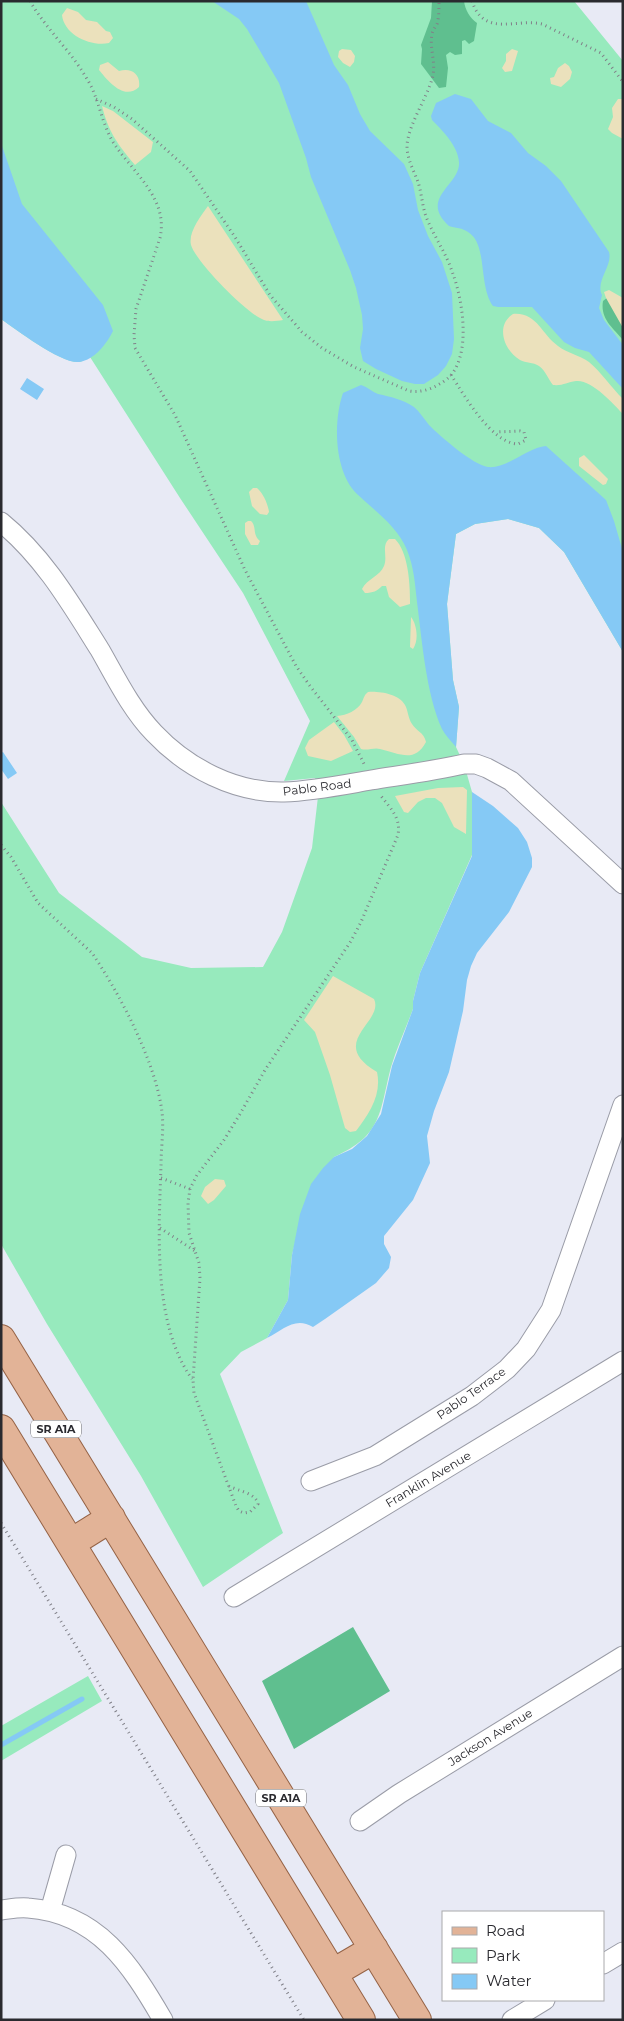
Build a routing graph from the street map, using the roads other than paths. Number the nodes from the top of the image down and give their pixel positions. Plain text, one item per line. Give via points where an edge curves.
1 (1, 522) edge
2 (623, 884) edge
3 (623, 1105) edge
4 (1, 1339) edge
5 (623, 1361) edge
6 (1, 1429) edge
7 (311, 1481) dead end
8 (110, 1518) junction
9 (71, 1543) junction
10 (234, 1597) dead end
11 (623, 1656) edge
12 (360, 1821) dead end
13 (66, 1855) dead end
14 (1, 1910) edge
15 (50, 1911) junction
16 (374, 1949) junction
17 (623, 1952) edge
18 (604, 1963) edge
19 (333, 1973) junction
20 (542, 2001) edge
21 (163, 2020) edge
22 (361, 2020) edge
23 (418, 2020) edge
24 (512, 2020) edge

1 - 2 street, Pablo Road via 36,556 60,586 138,714 187,761 228,782 264,791 284,792 476,764 511,781
3 - 7 street, Pablo Terrace via 550,1310 526,1349 472,1396 375,1456
4 - 8 main road, SR A1A
5 - 10 street, Franklin Avenue
6 - 9 main road
8 - 9 main road
8 - 16 main road, SR A1A
9 - 19 main road
11 - 12 street, Jackson Avenue
13 - 15 street
14 - 15 street via 27,1908
15 - 21 street via 70,1917 110,1944 139,1979
16 - 19 main road
16 - 23 main road, SR A1A
17 - 18 street
19 - 22 main road
20 - 24 street

